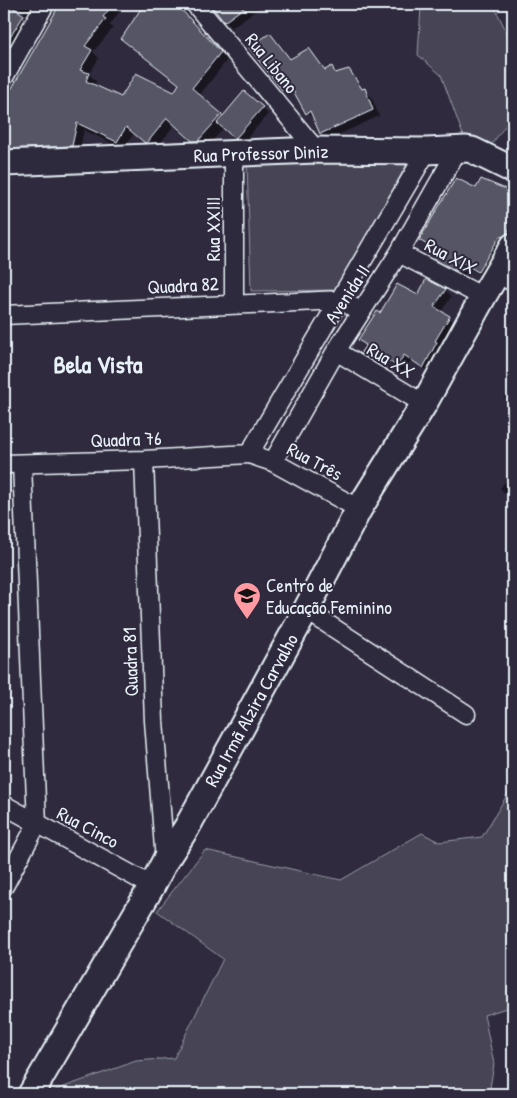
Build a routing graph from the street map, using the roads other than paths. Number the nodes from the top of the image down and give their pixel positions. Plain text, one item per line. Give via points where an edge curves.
1 (45, 4) edge
2 (195, 4) edge
3 (6, 65) edge
4 (458, 149) junction
5 (316, 150) junction
6 (427, 151) junction
7 (234, 154) junction
8 (4, 163) edge
9 (513, 170) edge
10 (513, 246) edge
11 (398, 253) junction
12 (505, 277) edge
13 (483, 297) junction
14 (341, 300) junction
15 (234, 304) junction
16 (361, 312) junction
17 (4, 315) edge
18 (336, 351) junction
19 (424, 404) junction
20 (250, 454) junction
21 (144, 460) junction
22 (273, 462) junction
23 (4, 464) edge
24 (22, 464) junction
25 (358, 509) junction
26 (306, 610) junction
27 (466, 714) dead end
28 (4, 805) edge
29 (37, 824) junction
30 (165, 862) junction
31 (4, 886) edge
32 (152, 886) junction
33 (31, 1094) edge

1 - 3 street
2 - 5 street, Rua Libano
4 - 6 street, Rua Professor Diniz
4 - 9 street, Rua Professor Diniz via 472,150
4 - 11 street, Avenida II
5 - 6 street, Rua Professor Diniz
5 - 7 street, Rua Professor Diniz
6 - 14 street, Avenida II
7 - 8 street, Rua Professor Diniz
7 - 15 street, Rua XXIII
10 - 12 street, Rua Irmã Alzira Carvalho
11 - 13 street, Rua XIX
11 - 16 street, Avenida II
12 - 13 street, Rua Irmã Alzira Carvalho
13 - 19 street, Rua Irmã Alzira Carvalho
14 - 15 street, Quadra 82
14 - 16 street
14 - 20 street, Avenida II
15 - 17 street, Quadra 82
16 - 18 street, Avenida II
18 - 19 street, Rua XX
18 - 22 street, Avenida II
19 - 25 street, Rua Irmã Alzira Carvalho
20 - 21 street, Quadra 76
20 - 22 street, Rua Três
21 - 24 street, Quadra 76
21 - 30 street, Quadra 81 via 154,721
22 - 25 street, Rua Três
23 - 24 street, Quadra 76
24 - 29 street
25 - 26 street, Rua Irmã Alzira Carvalho
26 - 27 street
26 - 30 street, Rua Irmã Alzira Carvalho
28 - 29 street, Rua Cinco
29 - 31 street
29 - 32 street, Rua Cinco
30 - 32 street, Rua Irmã Alzira Carvalho
32 - 33 street, Rua Irmã Alzira Carvalho

